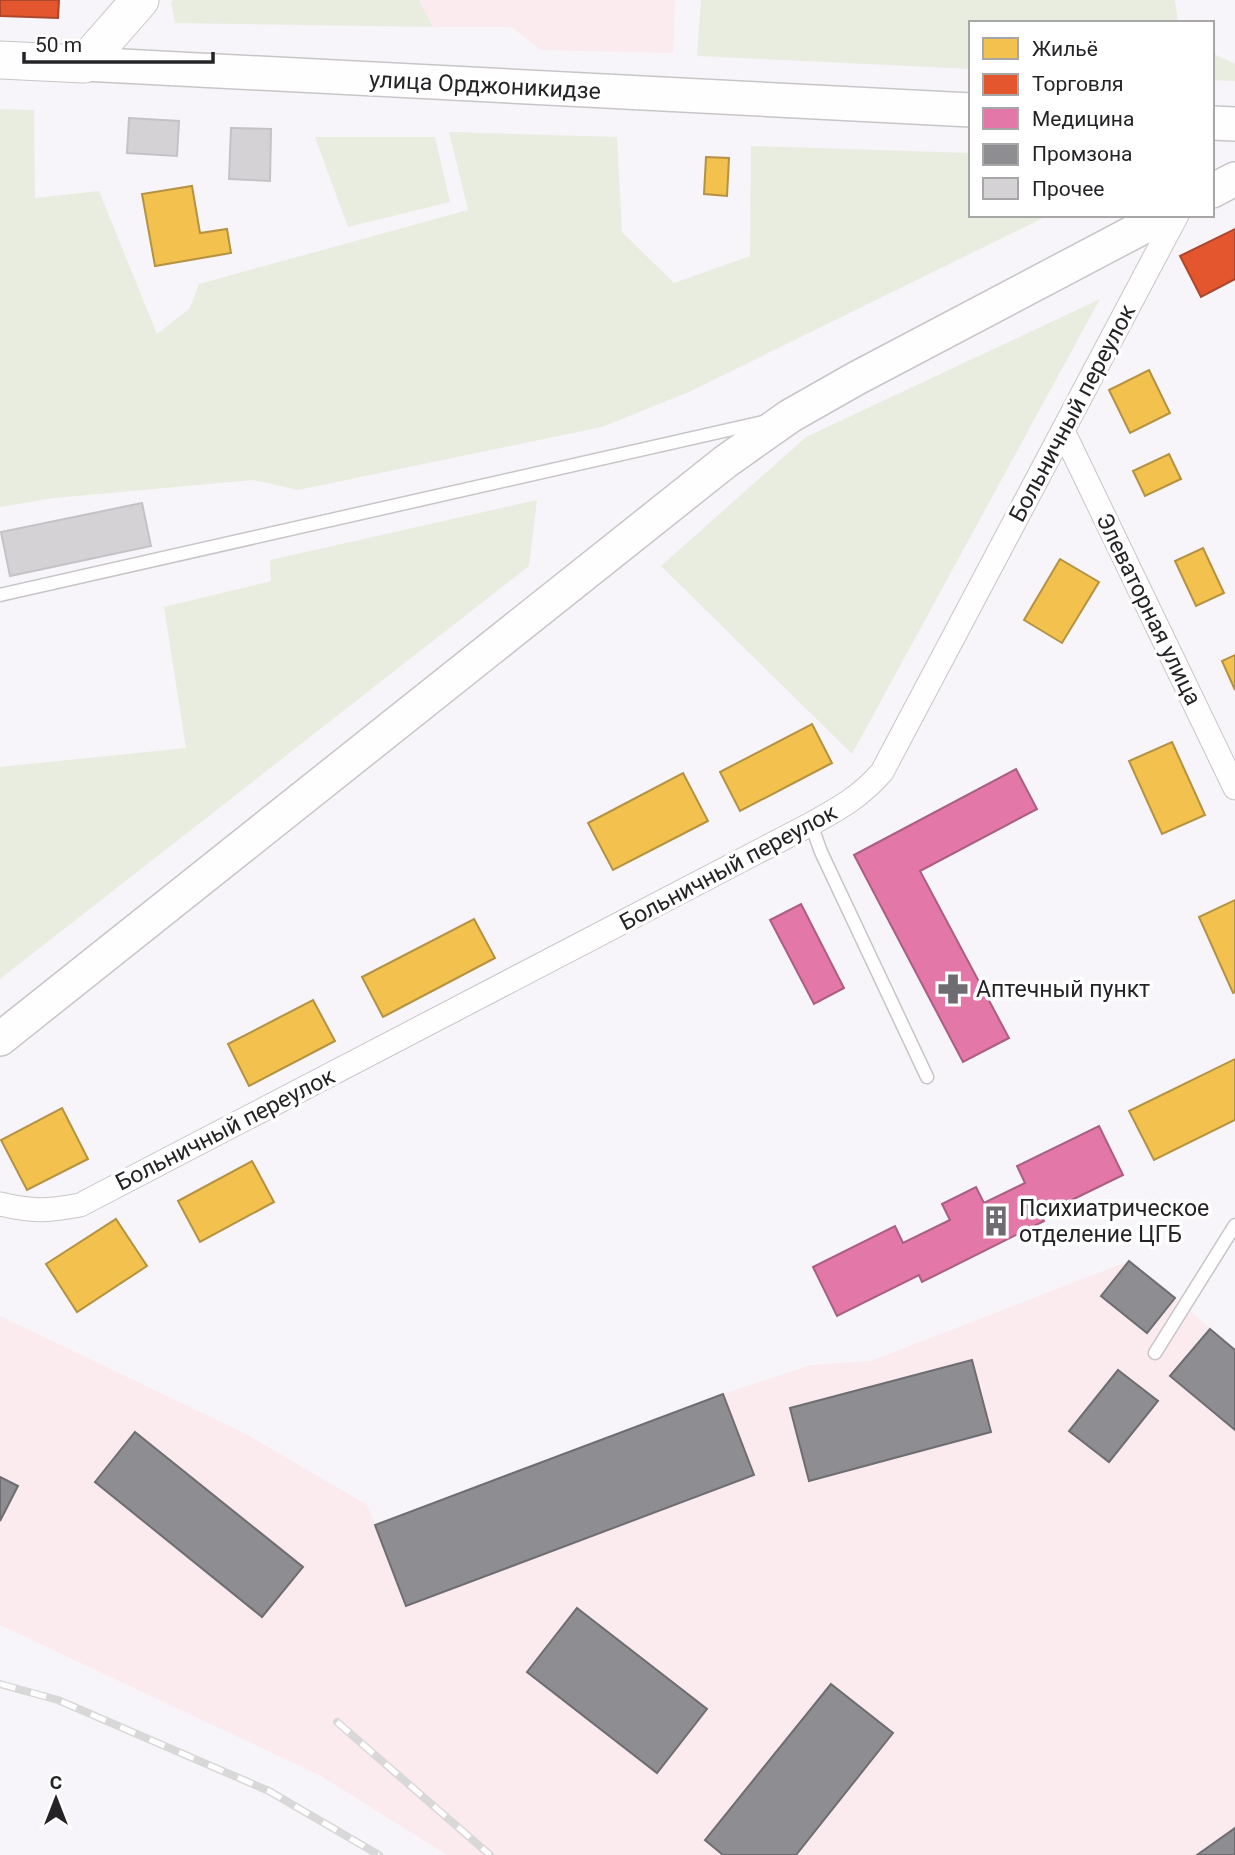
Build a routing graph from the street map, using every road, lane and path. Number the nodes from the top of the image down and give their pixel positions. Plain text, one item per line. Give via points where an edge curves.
1 (133, 3) edge
2 (0, 60) edge
3 (84, 64) junction
4 (969, 110) edge
5 (1214, 122) edge
6 (1235, 124) edge
7 (1235, 179) edge
8 (1214, 190) edge
9 (1162, 217) edge
10 (1176, 217) edge
11 (790, 416) junction
12 (1063, 431) junction
13 (0, 595) edge
14 (1235, 788) edge
15 (811, 824) junction
16 (0, 1039) edge
17 (927, 1077) dead end
18 (0, 1204) edge
19 (1235, 1225) edge
20 (1155, 1353) dead end

1 - 3 main road
2 - 3 main road, улица Орджоникидзе
3 - 4 street, улица Орджоникидзе
5 - 6 street
7 - 8 street
9 - 11 street
10 - 12 street, Больничный переулок
11 - 13 lane
11 - 16 street via 725,462
12 - 14 street, Элеваторная улица
12 - 15 street, Больничный переулок via 882,772 849,804
15 - 17 lane
15 - 18 street, Больничный переулок via 80,1205 51,1210
19 - 20 lane

